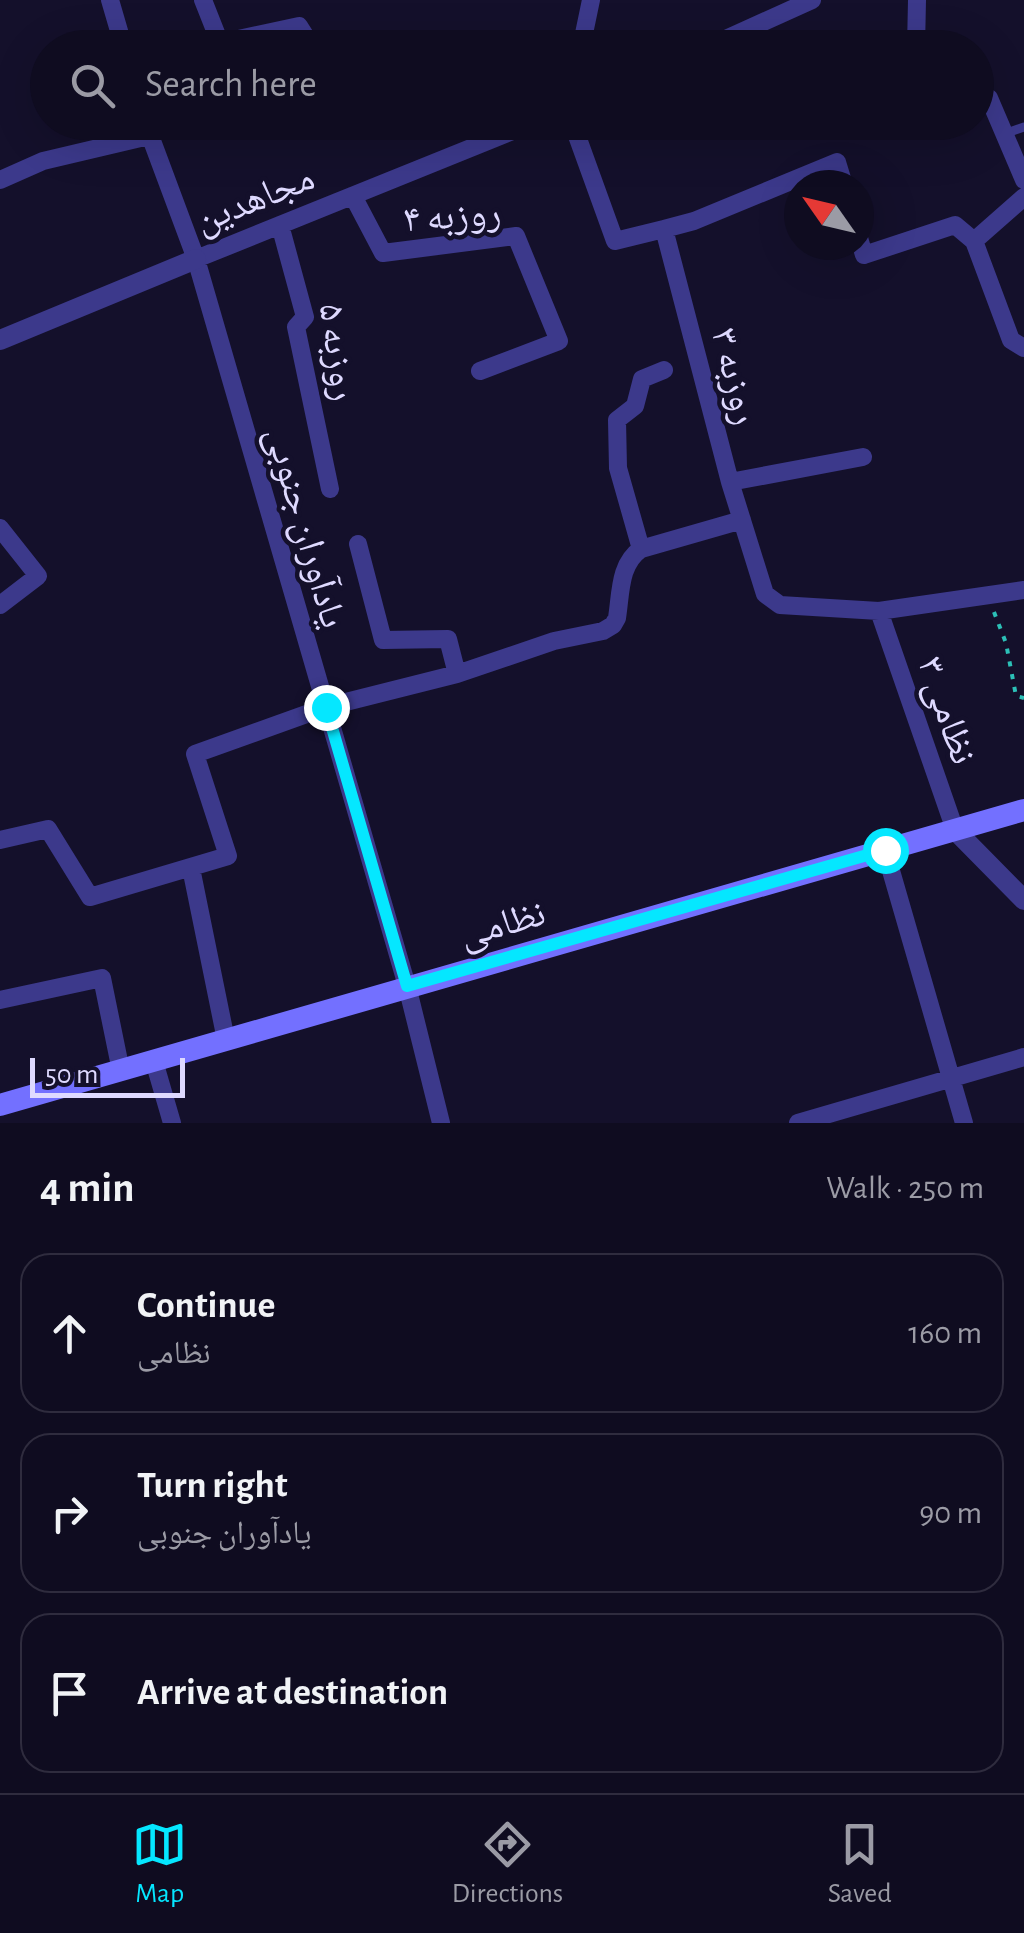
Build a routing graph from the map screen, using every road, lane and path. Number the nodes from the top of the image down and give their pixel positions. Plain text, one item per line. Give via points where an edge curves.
1 (110, 0) edge
2 (203, 0) edge
3 (592, 0) edge
4 (812, 0) edge
5 (917, 0) edge
6 (119, 30) edge
7 (215, 30) edge
8 (280, 30) edge
9 (302, 30) edge
10 (585, 30) edge
11 (746, 30) edge
12 (916, 30) edge
13 (994, 110) edge
14 (1024, 127) edge
15 (1004, 134) junction
16 (114, 140) edge
17 (151, 140) edge
18 (490, 140) edge
19 (579, 140) edge
20 (818, 170) edge
21 (839, 170) edge
22 (0, 180) edge
23 (1024, 180) edge
24 (784, 184) edge
25 (352, 196) junction
26 (1024, 198) edge
27 (280, 225) junction
28 (664, 229) junction
29 (974, 241) junction
30 (874, 252) edge
31 (196, 259) junction
32 (0, 340) edge
33 (1024, 348) edge
34 (664, 370) dead end
35 (480, 371) dead end
36 (863, 457) dead end
37 (730, 482) junction
38 (330, 488) dead end
39 (742, 520) junction
40 (0, 528) edge
41 (358, 544) dead end
42 (641, 549) junction
43 (1024, 590) edge
44 (988, 596) junction
45 (0, 604) edge
46 (879, 611) junction
47 (457, 674) junction
48 (1024, 698) edge
49 (326, 707) junction
50 (1024, 810) edge
51 (955, 830) junction
52 (0, 840) edge
53 (885, 850) junction
54 (190, 868) junction
55 (1024, 900) edge
56 (407, 986) junction
57 (0, 1000) edge
58 (226, 1040) junction
59 (1024, 1057) edge
60 (154, 1061) junction
61 (120, 1070) junction
62 (951, 1078) junction
63 (0, 1105) edge
64 (172, 1123) edge
65 (440, 1123) edge
66 (798, 1123) edge
67 (964, 1123) edge

1 - 6 street
2 - 7 street
3 - 10 street
4 - 11 street
5 - 12 street
8 - 9 street
13 - 15 street
14 - 15 lane
15 - 23 street
16 - 22 street
17 - 31 street, یادآوران جنوبی
18 - 25 street, مجاهدین
19 - 28 street via 615,241
20 - 21 street via 837,162
24 - 28 street
25 - 27 street, مجاهدین
25 - 35 street, روزبه ۴ via 383,252 516,236 559,341
26 - 29 street
27 - 31 street, مجاهدین
27 - 38 street, روزبه ۵ via 304,317 296,327
28 - 37 street, روزبه ۳
29 - 30 street via 955,225
29 - 33 street via 1011,340
31 - 32 street, مجاهدین
31 - 49 street, یادآوران جنوبی
34 - 42 street via 642,378 636,406 618,420 618,468
36 - 37 street
37 - 39 street, روزبه ۳
39 - 42 street
39 - 46 street, روزبه ۳ via 770,600
40 - 45 street via 38,576
41 - 47 street via 383,640 448,639
42 - 47 street via 624,567 613,625
43 - 44 street
44 - 46 street
44 - 48 path via 1016,696
46 - 51 street, ۳ نظامی
47 - 49 street
49 - 54 street via 196,754 228,856
49 - 56 street, یادآوران جنوبی
50 - 51 main road, نظامی
51 - 53 main road, نظامی
51 - 55 street
52 - 54 street via 48,829 90,897
53 - 56 main road, نظامی
53 - 62 street
54 - 58 street
56 - 58 main road, نظامی
56 - 65 street, یادآوران جنوبی
57 - 61 street via 102,978
58 - 60 main road, نظامی
59 - 62 street
60 - 61 main road, نظامی
60 - 64 street
61 - 63 main road, نظامی
62 - 66 street
62 - 67 street

